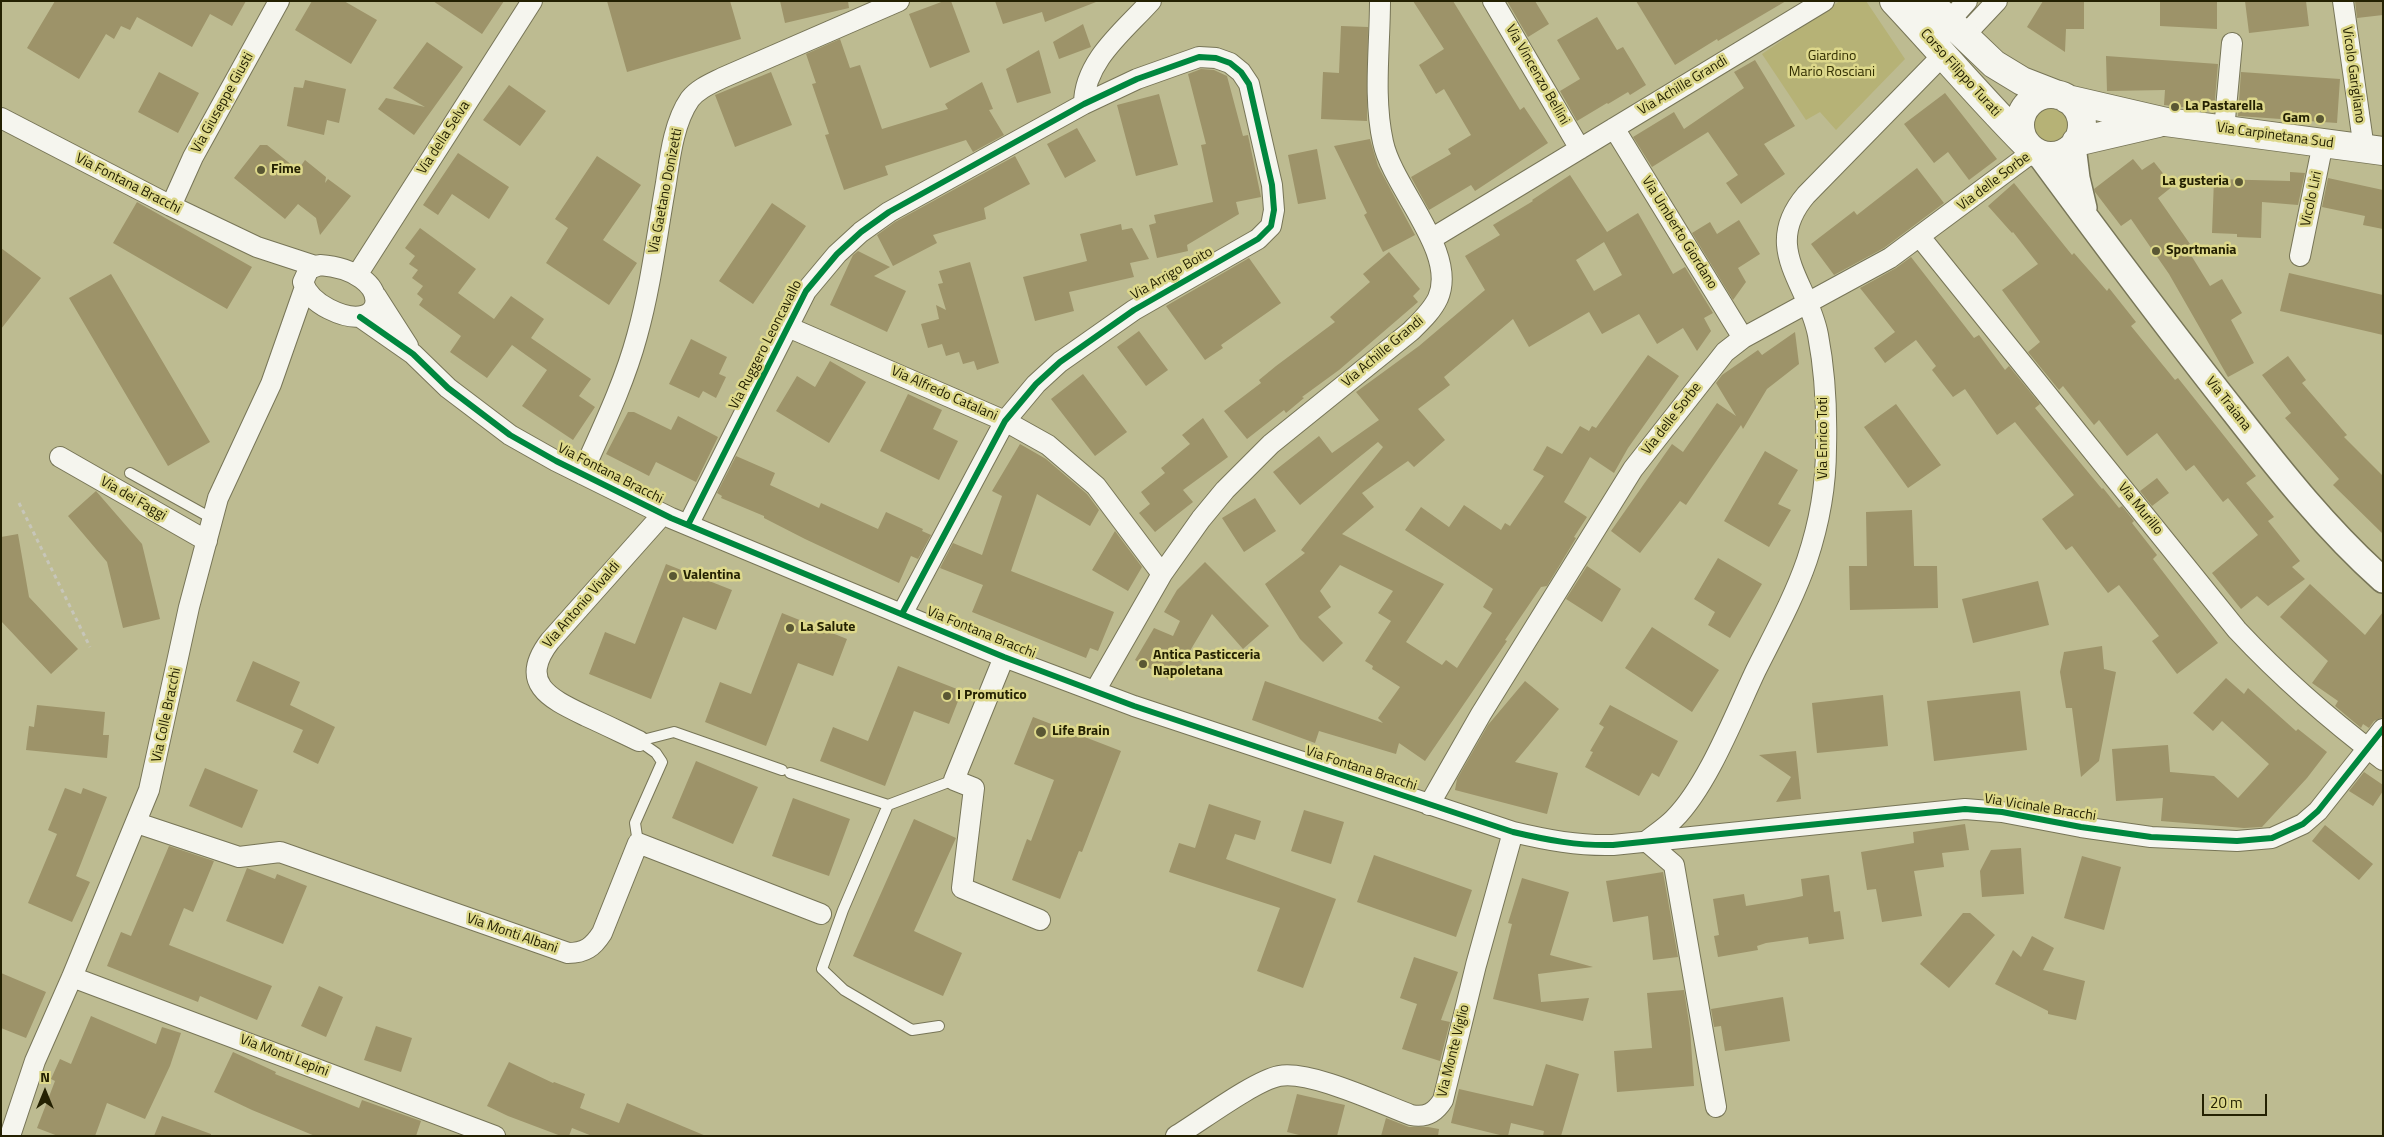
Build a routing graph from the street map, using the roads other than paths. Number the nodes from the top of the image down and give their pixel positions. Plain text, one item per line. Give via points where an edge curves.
1 (280, 1) edge
2 (532, 1) edge
3 (899, 1) edge
4 (1151, 1) edge
5 (1380, 1) edge
6 (1493, 1) edge
7 (1824, 1) edge
8 (1894, 1) edge
9 (1928, 1) edge
10 (1967, 1) edge
11 (1996, 1) edge
12 (2343, 1) edge
13 (1947, 38) junction
14 (2232, 43) dead end
15 (2063, 97) junction
16 (1084, 104) junction
17 (1, 118) edge
18 (2166, 122) junction
19 (1614, 128) junction
20 (2224, 130) junction
21 (2323, 143) junction
22 (2075, 144) junction
23 (1580, 149) junction
24 (2033, 150) junction
25 (2373, 150) edge
26 (171, 206) junction
27 (2086, 218) junction
28 (1920, 237) junction
29 (1431, 239) junction
30 (2300, 256) dead end
31 (357, 276) junction
32 (308, 278) junction
33 (376, 296) junction
34 (1808, 303) junction
35 (360, 317) junction
36 (788, 327) junction
37 (1743, 338) junction
38 (413, 354) junction
39 (1005, 421) junction
40 (60, 458) dead end
41 (130, 473) dead end
42 (582, 474) junction
43 (663, 514) junction
44 (213, 519) junction
45 (688, 525) junction
46 (207, 541) junction
47 (1162, 574) junction
48 (2383, 580) edge
49 (902, 614) junction
50 (1004, 657) junction
51 (1095, 691) junction
52 (2383, 729) edge
53 (639, 741) junction
54 (2375, 754) edge
55 (954, 780) junction
56 (1429, 804) junction
57 (888, 805) junction
58 (137, 823) junction
59 (1513, 832) junction
60 (1646, 841) junction
61 (638, 843) junction
62 (822, 914) dead end
63 (1040, 920) dead end
64 (72, 977) junction
65 (939, 1026) dead end
66 (1716, 1107) dead end
67 (10, 1136) edge
68 (495, 1136) edge
69 (1176, 1136) edge

1 - 26 street, Via Giuseppe Giusti via 193,157
2 - 31 street, Via della Selva
3 - 42 street, Via Gaetano Donizetti via 722,78 690,99 680,119 670,155 651,278 636,340 618,393
4 - 16 street via 1097,62 1086,88
5 - 29 street via 1382,140 1394,173
6 - 23 street, Via Vincenzo Bellini
7 - 19 street, Via Achille Grandi
8 - 13 main road, Corso Filippo Turati
9 - 13 main road, Corso Filippo Turati
10 - 13 street
11 - 13 street
12 - 25 street, Vicolo Garigliano
13 - 15 main road, Corso Filippo Turati via 2008,74
13 - 24 main road, Corso Filippo Turati via 1995,113
13 - 34 street, Via Enrico Toti via 1792,215 1787,230 1788,255
14 - 20 street
15 - 18 main road, Via Carpinetana Sud
15 - 22 main road via 2077,108 2081,117 2082,127
15 - 24 main road via 2051,93 2041,95 2025,107 2019,126
16 - 36 street, Via Ruggero Leoncavallo via 889,212 861,232 814,280
16 - 39 street, Via Arrigo Boito via 1192,59 1208,57 1230,62 1241,72 1251,92 1272,185 1274,218 1258,239 1134,310 1074,352 1036,384
17 - 26 street, Via Fontana Bracchi
18 - 20 main road, Via Carpinetana Sud
18 - 22 main road, Via Carpinetana Sud
19 - 23 street, Via Achille Grandi
19 - 37 street, Via Umberto Giordano
20 - 21 main road, Via Carpinetana Sud
21 - 25 main road, Via Carpinetana Sud
21 - 30 street, Vicolo Liri
22 - 24 main road via 2055,156
22 - 27 street, Via Traiana via 2077,178
23 - 29 street, Via Achille Grandi
24 - 27 street, Via Traiana
24 - 28 street, Via delle Sorbe
26 - 32 street, Via Fontana Bracchi via 257,247
27 - 48 street, Via Traiana via 2288,480 2348,548
28 - 34 street, Via delle Sorbe via 1873,268
28 - 54 street, Via Murillo via 2237,630 2292,686
29 - 47 street, Via Achille Grandi via 1440,258 1442,277 1432,309 1411,331 1258,456 1207,512
31 - 32 street via 336,267
31 - 33 street via 369,284
32 - 35 street via 313,298 323,306 341,314
32 - 44 street, Via Colle Bracchi via 276,371 218,498
33 - 35 street via 372,310
33 - 38 street, Via Fontana Bracchi
34 - 37 street, Via delle Sorbe
34 - 60 street, Via Enrico Toti via 1819,337 1826,450 1822,500 1807,559 1701,782 1676,818
35 - 38 street, Via Fontana Bracchi
36 - 39 street, Via Alfredo Catalani
36 - 45 street, Via Ruggero Leoncavallo
37 - 56 street, Via delle Sorbe via 1720,358 1633,469
38 - 42 street, Via Fontana Bracchi via 448,388 492,422 532,448
39 - 47 street, Via Alfredo Catalani via 1048,445 1083,473 1108,500
39 - 49 street, Via Arrigo Boito
40 - 46 street, Via dei Faggi
41 - 44 lane
42 - 43 street, Via Fontana Bracchi
43 - 45 street, Via Fontana Bracchi
43 - 53 street, Via Antonio Vivaldi via 550,641 537,664 538,682 548,696
44 - 46 street, Via Colle Bracchi
45 - 49 street, Via Fontana Bracchi
46 - 58 street, Via Colle Bracchi via 189,607 156,766
47 - 51 street, Via Achille Grandi
49 - 50 street, Via Fontana Bracchi
50 - 51 street, Via Fontana Bracchi
50 - 55 street
51 - 56 street, Via Fontana Bracchi via 1210,733
52 - 54 street, Via Vicinale Bracchi
53 - 57 lane via 674,732
53 - 61 lane via 656,753 662,762 635,823
54 - 60 street, Via Vicinale Bracchi via 2310,818 2283,835 2260,840 2128,834 2002,812 1965,809
55 - 57 lane
55 - 63 street via 974,788 962,888
56 - 59 street, Via Fontana Bracchi
57 - 65 lane via 822,968 844,990 912,1030
58 - 61 street, Via Monti Albani via 239,857 280,852 568,953 585,951 602,933
58 - 64 street, Via Colle Bracchi
59 - 60 street, Via Fontana Bracchi via 1583,845
59 - 69 street, Via Monte Viglio via 1443,1100 1434,1112 1426,1116 1411,1115 1318,1081 1300,1076 1280,1076 1262,1082
60 - 66 street via 1674,866
61 - 62 street
64 - 67 street, Via Colle Bracchi via 35,1062
64 - 68 street, Via Monti Lepini

